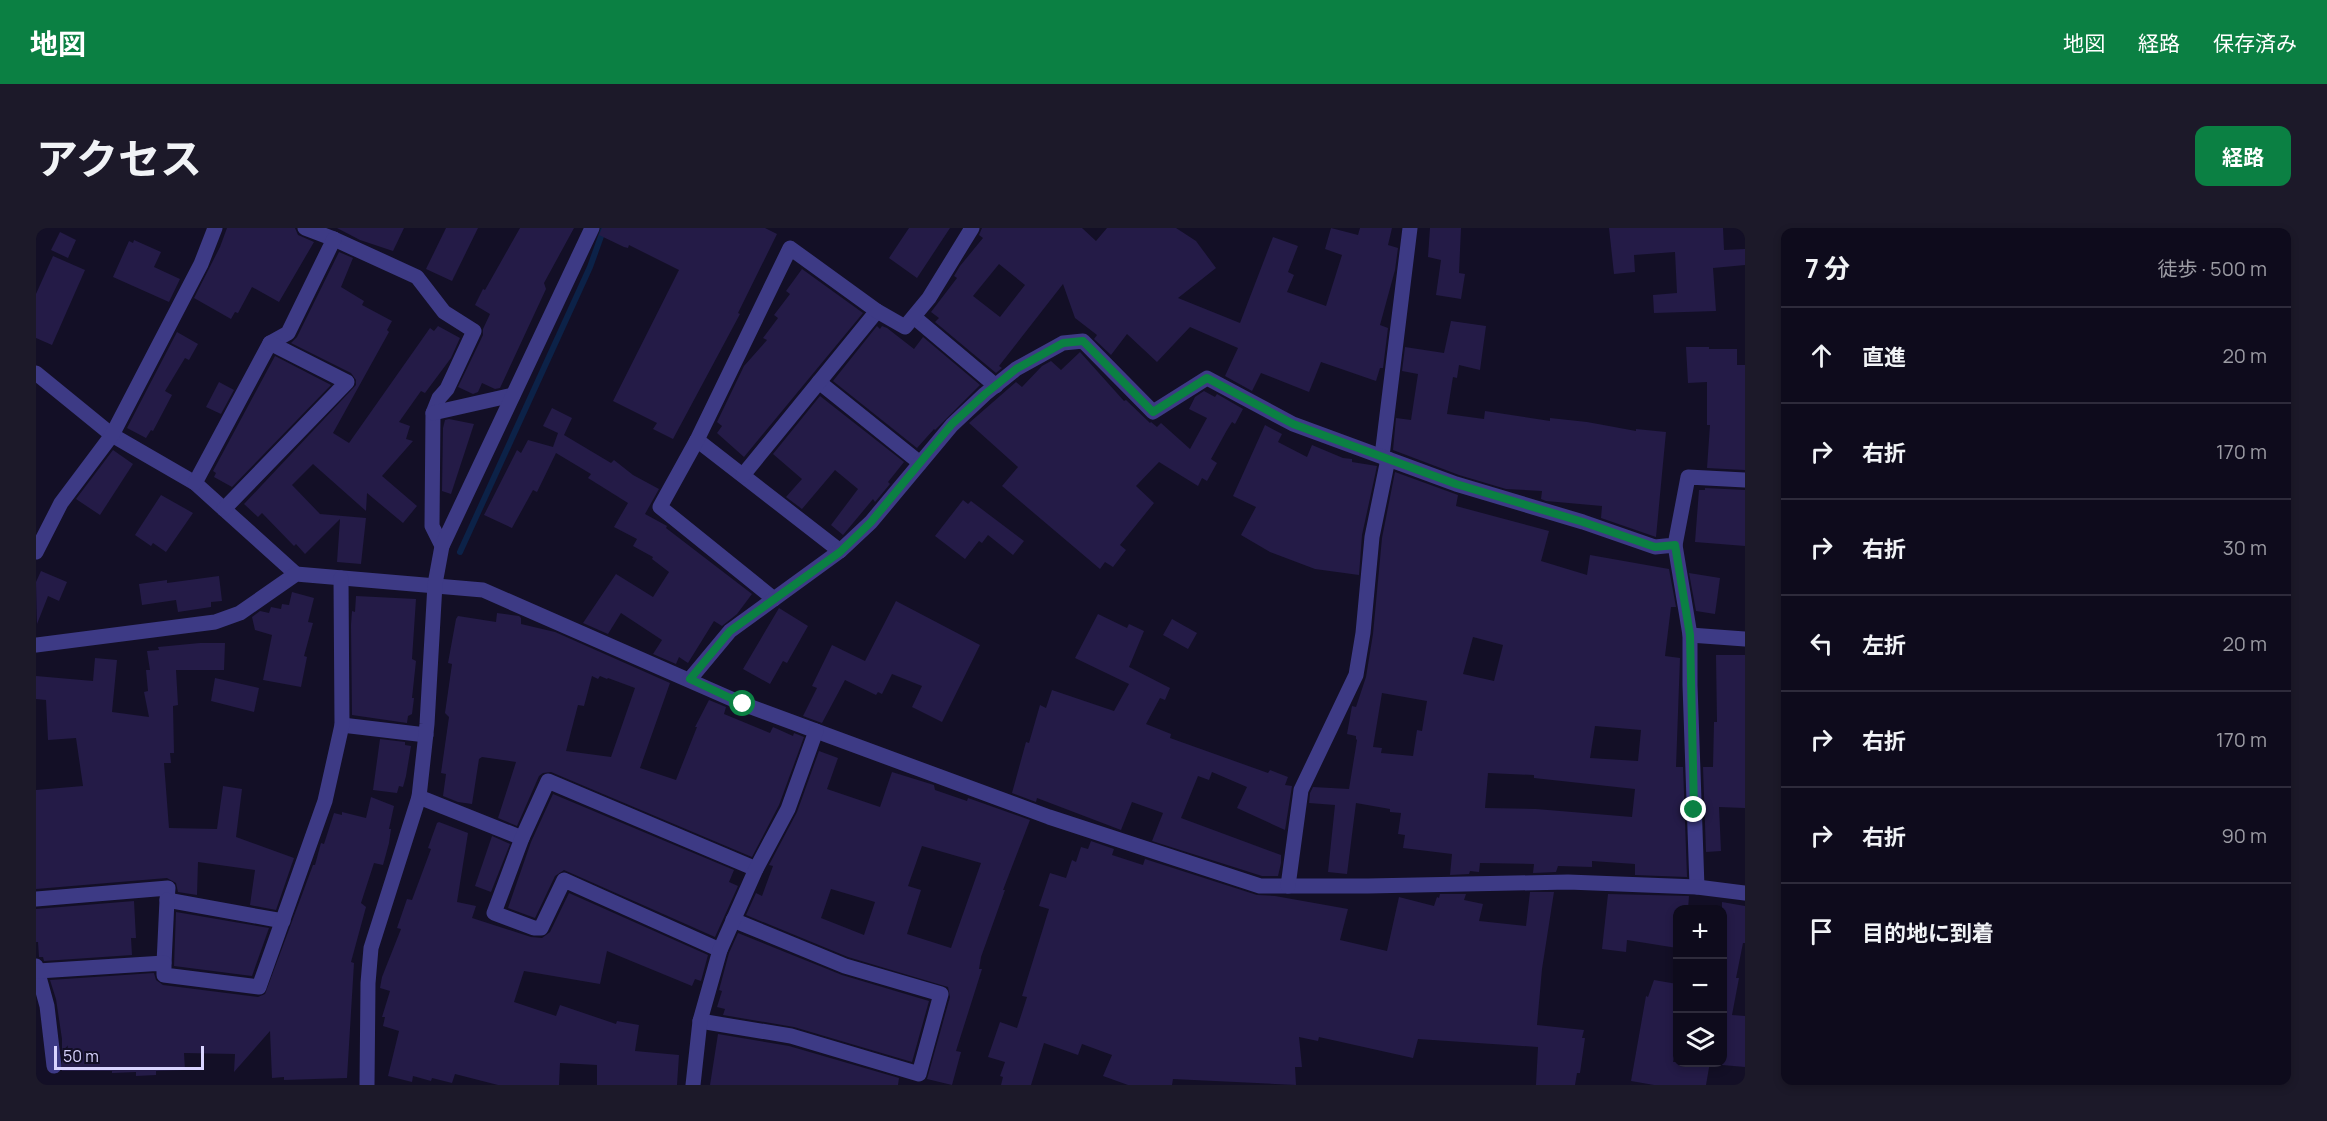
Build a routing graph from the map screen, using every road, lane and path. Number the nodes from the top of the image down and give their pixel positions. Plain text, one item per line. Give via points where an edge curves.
1 (215, 228) edge
2 (305, 228) edge
3 (591, 228) edge
4 (972, 228) edge
5 (1410, 228) edge
6 (327, 234) edge
7 (877, 311) junction
8 (914, 316) junction
9 (270, 343) junction
10 (36, 373) edge
11 (819, 382) junction
12 (996, 386) junction
13 (513, 395) junction
14 (433, 413) junction
15 (111, 435) junction
16 (697, 440) junction
17 (1385, 458) junction
18 (920, 463) junction
19 (743, 475) junction
20 (1745, 480) edge
21 (195, 483) junction
22 (224, 509) junction
23 (1675, 545) junction
24 (442, 546) junction
25 (36, 552) edge
26 (840, 552) junction
27 (296, 574) junction
28 (341, 578) junction
29 (435, 584) junction
30 (774, 599) junction
31 (1690, 635) junction
32 (1745, 639) edge
33 (36, 645) edge
34 (690, 679) junction
35 (342, 725) junction
36 (816, 731) junction
37 (426, 735) junction
38 (419, 797) junction
39 (522, 838) junction
40 (756, 869) junction
41 (1288, 886) junction
42 (1698, 887) junction
43 (1745, 893) edge
44 (36, 899) edge
45 (167, 900) junction
46 (733, 920) junction
47 (283, 921) junction
48 (720, 950) junction
49 (164, 963) junction
50 (37, 969) edge
51 (39, 988) edge
52 (700, 1021) junction
53 (54, 1066) dead end
54 (366, 1085) edge
55 (693, 1085) edge

1 - 15 street via 185,295
2 - 6 street
3 - 13 street
4 - 8 street
5 - 17 street
6 - 9 street via 288,333
6 - 14 street via 417,277 444,312 474,331
7 - 8 street via 904,327
7 - 11 street
7 - 16 street via 790,248
8 - 12 street
9 - 21 street
9 - 22 street via 347,382
10 - 15 street
11 - 18 street
11 - 19 street
12 - 17 street via 1016,369 1063,343 1083,341 1153,412 1207,378 1293,424
12 - 18 street via 952,424
13 - 14 street
13 - 24 street
14 - 24 street via 432,526
15 - 21 street
15 - 25 street via 61,503
16 - 19 street
16 - 30 street via 660,507
17 - 23 street via 1655,547
17 - 41 street via 1356,675 1302,789
18 - 26 street
19 - 26 street
20 - 23 street via 1688,477
21 - 22 street
22 - 27 street
23 - 31 street
24 - 29 street
26 - 30 street
27 - 28 street
27 - 33 street via 240,613 215,622
28 - 29 street
28 - 35 street
29 - 34 street via 483,590
29 - 37 street
30 - 34 street via 730,631
31 - 32 street
31 - 42 street
34 - 36 street
35 - 37 street
35 - 47 street via 326,801
36 - 40 street via 788,809
36 - 41 street via 1192,866 1260,886
37 - 38 street
38 - 39 street
38 - 54 street via 371,948
39 - 40 street via 548,781
39 - 48 street via 494,913 541,928 564,880
40 - 46 street
41 - 42 street via 1568,882
42 - 43 street
44 - 45 street via 168,888
45 - 47 street
45 - 49 street
46 - 48 street
46 - 52 street via 845,966 941,994 919,1074 791,1035
47 - 49 street via 259,987 164,975
48 - 52 street
49 - 50 street
50 - 51 street
51 - 53 street via 47,1006
52 - 55 street

